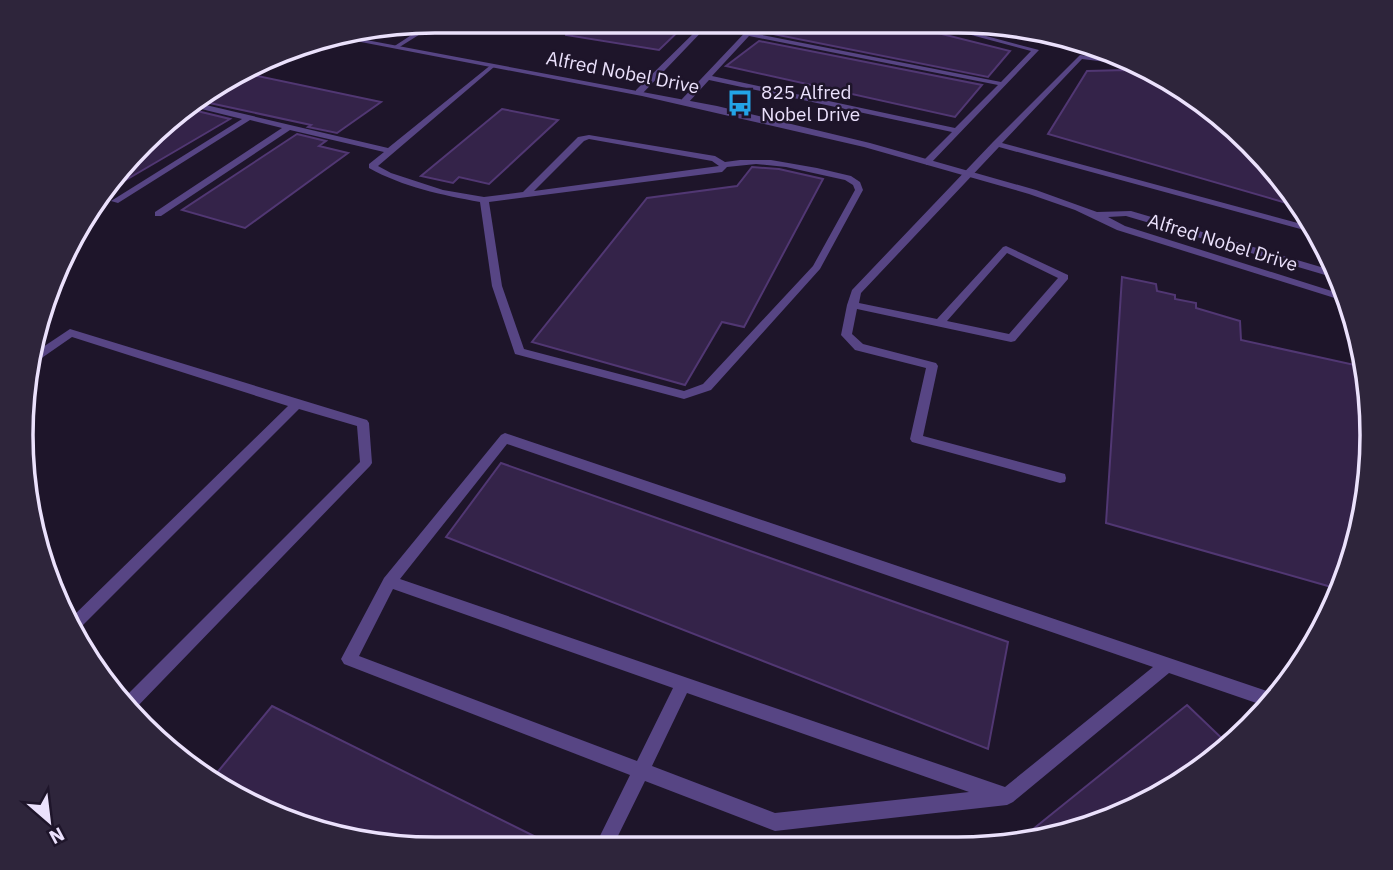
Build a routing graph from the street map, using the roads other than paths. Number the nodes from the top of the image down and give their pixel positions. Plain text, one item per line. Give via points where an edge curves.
1 (697, 33) edge
2 (971, 33) edge
3 (418, 34) edge
4 (748, 34) joint
5 (360, 41) edge
6 (396, 47) junction
7 (1101, 60) edge
8 (492, 66) junction
9 (707, 77) junction
10 (1002, 84) junction
11 (639, 92) junction
12 (685, 101) junction
13 (203, 107) edge
14 (248, 118) junction
15 (289, 127) junction
16 (957, 131) junction
17 (996, 144) junction
18 (389, 150) junction
19 (927, 162) junction
20 (724, 165) junction
21 (967, 173) junction
22 (527, 193) junction
23 (485, 200) junction
24 (115, 201) dead end
25 (158, 214) dead end
26 (1098, 215) junction
27 (1301, 226) edge
28 (1325, 272) edge
29 (1334, 295) edge
30 (852, 305) junction
31 (940, 323) junction
32 (42, 354) edge
33 (297, 404) junction
34 (1060, 478) dead end
35 (389, 582) junction
36 (79, 620) edge
37 (1167, 665) junction
38 (683, 684) junction
39 (1262, 697) edge
40 (133, 700) edge
41 (640, 770) junction
42 (1007, 796) junction
43 (608, 837) edge

1 - 11 lane
2 - 10 lane via 1036,50
3 - 6 lane
4 - 9 lane
4 - 10 lane
5 - 6 street, Alfred Nobel Drive
6 - 8 street, Alfred Nobel Drive
7 - 17 lane via 1080,57
8 - 11 street, Alfred Nobel Drive
8 - 18 lane
9 - 12 lane
9 - 16 lane
10 - 16 lane
11 - 12 street, Alfred Nobel Drive
12 - 19 street, Alfred Nobel Drive
13 - 14 lane
14 - 15 lane
14 - 24 lane
15 - 18 lane
15 - 25 lane
16 - 19 lane
17 - 21 lane
17 - 27 lane
18 - 23 lane via 372,166 441,192
19 - 21 street, Alfred Nobel Drive
20 - 22 lane via 722,169
20 - 22 lane via 715,159 589,137 581,139
20 - 23 lane via 768,160 848,178 859,190 817,267 707,387 684,395 519,351 498,286
21 - 26 street, Alfred Nobel Drive
21 - 30 lane via 856,292
22 - 23 lane
26 - 28 street, Alfred Nobel Drive via 1127,213
26 - 29 street, Alfred Nobel Drive via 1121,228
30 - 31 lane
30 - 34 lane via 849,341 932,366 916,439
31 - 31 lane via 1006,249 1064,277 1011,338
32 - 33 lane via 70,333
33 - 36 lane
33 - 40 lane via 363,423 366,463
35 - 37 lane via 505,438
35 - 38 lane
35 - 41 lane via 349,659
37 - 39 lane
37 - 42 lane
38 - 41 lane
38 - 42 lane
41 - 42 lane via 775,822
41 - 43 lane

